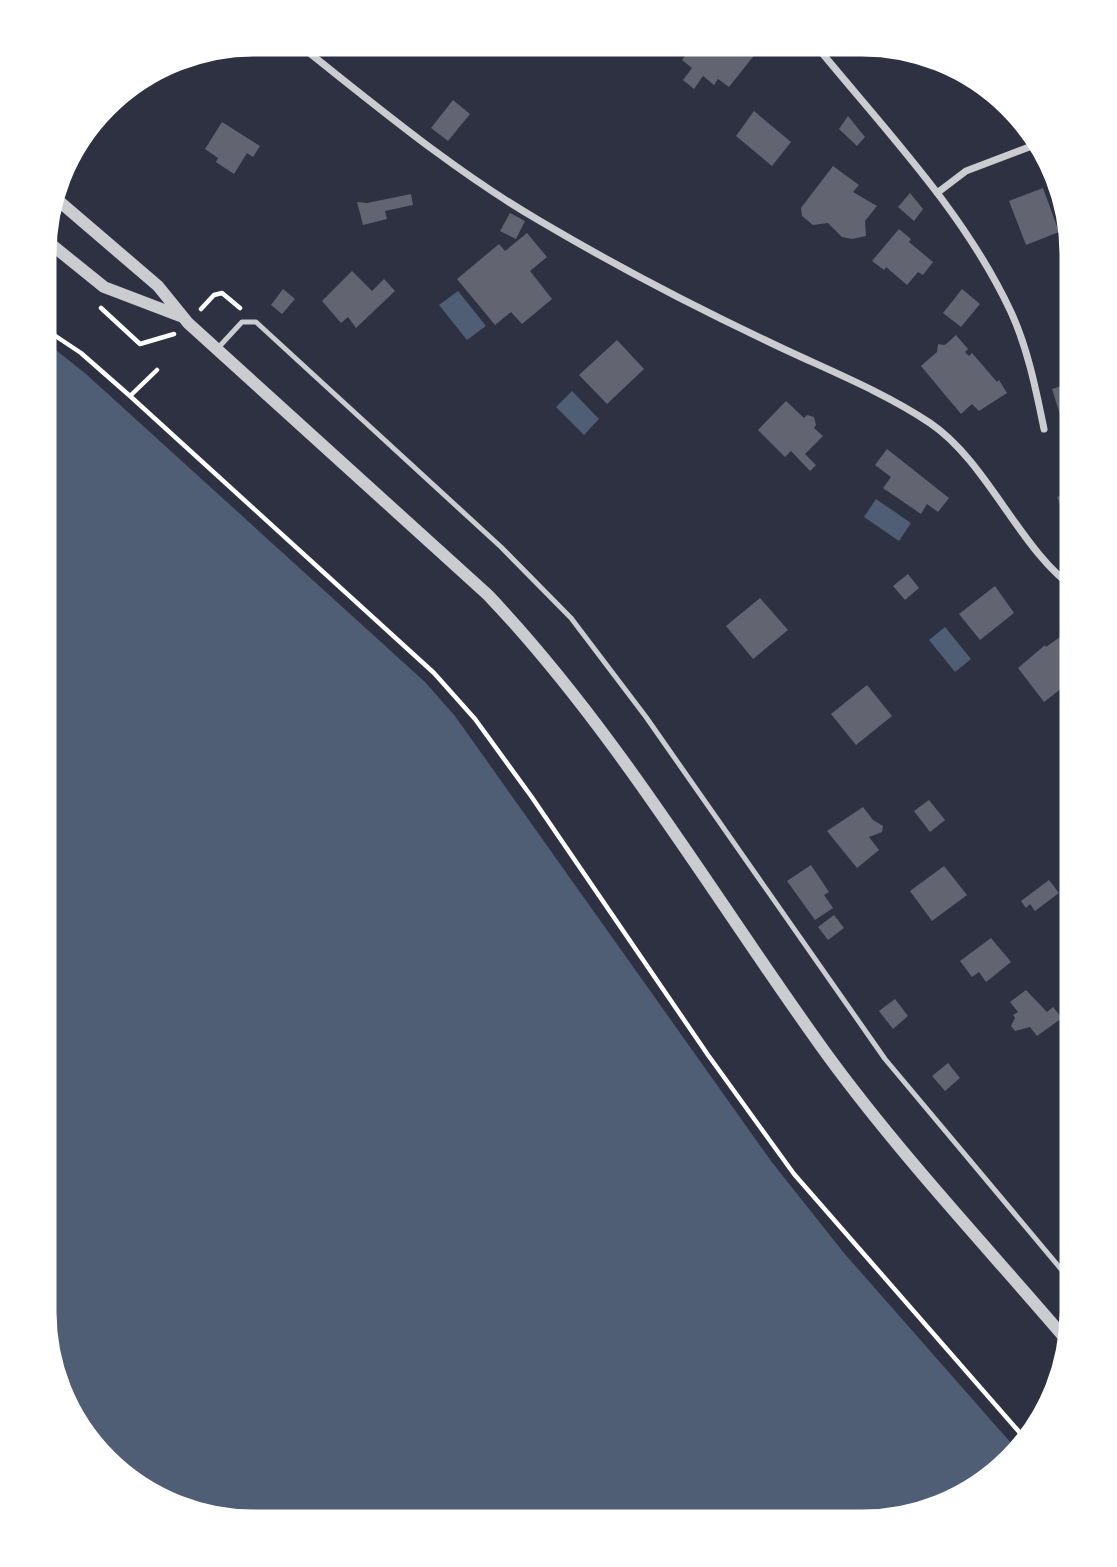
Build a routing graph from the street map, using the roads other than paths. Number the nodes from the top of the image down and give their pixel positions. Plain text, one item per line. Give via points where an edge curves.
1 (308, 52) edge
2 (821, 52) edge
3 (1032, 146) edge
4 (937, 193) junction
5 (60, 202) edge
6 (53, 246) edge
7 (184, 320) junction
8 (217, 349) junction
9 (1044, 429) dead end
10 (1064, 578) edge
11 (1064, 1273) edge
12 (1063, 1336) edge

1 - 10 street via 461,171 540,221 761,338 901,404 934,426
2 - 4 street
3 - 4 street via 966,171
4 - 9 street via 968,234 1012,314 1034,377
5 - 7 street via 158,286
6 - 7 street via 104,287
7 - 8 street
8 - 11 lane via 242,322 256,322 501,547 571,618 646,717 885,1059
8 - 12 street via 488,595 536,646 866,1107

